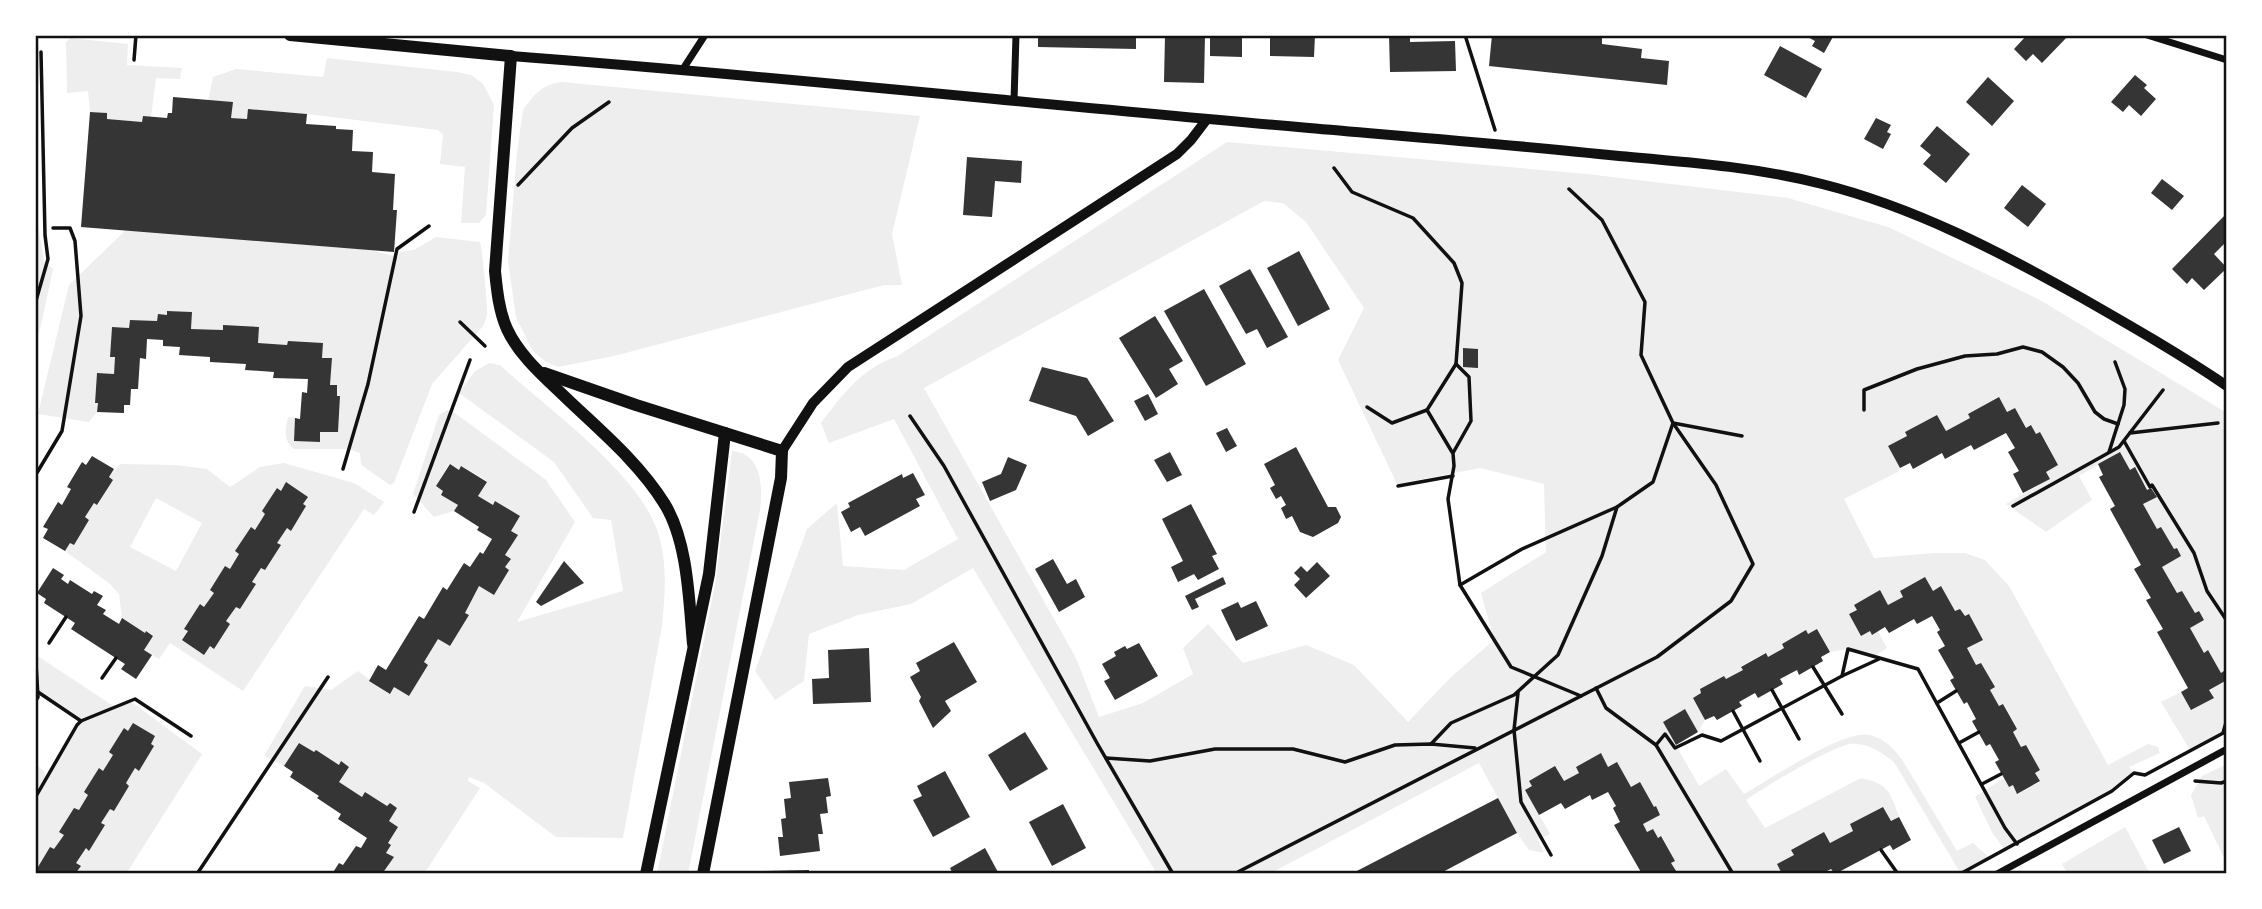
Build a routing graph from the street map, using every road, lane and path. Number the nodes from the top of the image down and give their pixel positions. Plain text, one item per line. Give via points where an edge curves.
1 (136, 35) edge
2 (290, 35) edge
3 (705, 35) edge
4 (1016, 35) edge
5 (1465, 35) edge
6 (2147, 35) edge
7 (41, 52) dead end
8 (511, 56) junction
9 (134, 60) dead end
10 (2227, 60) edge
11 (682, 69) junction
12 (1014, 101) junction
13 (609, 102) dead end
14 (1207, 119) junction
15 (1499, 143) junction
16 (1334, 168) dead end
17 (1569, 189) dead end
18 (500, 204) junction
19 (429, 226) dead end
20 (52, 228) dead end
21 (35, 304) edge
22 (460, 322) dead end
23 (485, 346) dead end
24 (470, 360) dead end
25 (2115, 362) dead end
26 (1456, 364) junction
27 (537, 370) junction
28 (2227, 386) edge
29 (2163, 390) dead end
30 (1367, 407) dead end
31 (1427, 410) junction
32 (1864, 410) dead end
33 (910, 416) dead end
34 (1673, 423) junction
35 (2218, 423) dead end
36 (2118, 424) junction
37 (724, 433) junction
38 (2130, 433) junction
39 (1742, 436) dead end
40 (2124, 441) junction
41 (782, 451) junction
42 (2109, 452) junction
43 (1453, 453) junction
44 (343, 469) dead end
45 (35, 476) edge
46 (1453, 476) junction
47 (1398, 486) dead end
48 (2013, 506) dead end
49 (1617, 507) junction
50 (414, 512) dead end
51 (1460, 585) junction
52 (66, 617) dead end
53 (2227, 621) edge
54 (49, 643) dead end
55 (693, 644) junction
56 (35, 647) edge
57 (116, 658) dead end
58 (1881, 658) junction
59 (1813, 667) dead end
60 (1535, 676) junction
61 (1842, 676) junction
62 (328, 677) dead end
63 (102, 678) dead end
64 (1825, 685) junction
65 (1596, 688) junction
66 (1772, 690) dead end
67 (1518, 691) junction
68 (1956, 691) dead end
69 (38, 692) junction
70 (1581, 696) junction
71 (35, 702) edge
72 (1937, 703) junction
73 (1782, 708) junction
74 (1733, 711) dead end
75 (1842, 714) dead end
76 (2227, 719) edge
77 (82, 721) junction
78 (1514, 730) junction
79 (1742, 730) junction
80 (1979, 732) dead end
81 (2225, 732) edge
82 (191, 736) dead end
83 (1799, 739) dead end
84 (1958, 743) junction
85 (1431, 744) junction
86 (1656, 744) junction
87 (1478, 748) junction
88 (2227, 749) edge
89 (1106, 758) junction
90 (1760, 761) dead end
91 (2001, 774) dead end
92 (2177, 777) junction
93 (2227, 780) edge
94 (1981, 784) junction
95 (35, 798) edge
96 (2017, 844) junction
97 (1881, 850) dead end
98 (1551, 855) dead end
99 (197, 874) edge
100 (646, 874) edge
101 (703, 874) edge
102 (1174, 874) edge
103 (1234, 874) edge
104 (1733, 874) edge
105 (1898, 874) edge
106 (1912, 874) edge
107 (1932, 874) edge
108 (1960, 874) edge
109 (1997, 874) edge

1 - 9 path
2 - 8 main road
3 - 11 street
4 - 12 street
5 - 15 path
6 - 10 street
7 - 21 path via 48,259
8 - 11 street
8 - 18 main road
11 - 12 street
12 - 14 street
13 - 18 path via 572,128
14 - 15 street
14 - 41 street via 1177,154 848,367 813,403
15 - 28 street via 1732,168 1822,184 1901,209 2037,273
16 - 26 path via 1352,192 1413,218 1454,263 1462,284
17 - 34 path via 1602,220 1645,302 1641,355
18 - 27 main road via 495,271 499,302 508,329
19 - 44 path via 397,248 368,384
20 - 45 path via 70,228 75,241 81,316 62,431
22 - 23 path
24 - 50 path
25 - 36 path via 2125,389
26 - 31 path
26 - 43 path via 1469,377 1471,421
27 - 37 main road
27 - 55 main road via 630,459 665,504 688,585
29 - 38 path
30 - 31 path via 1392,424
31 - 43 path
32 - 36 path via 1864,390 1917,369 2023,347 2042,352 2063,367 2095,412
33 - 89 path via 944,466
34 - 39 path
34 - 49 path via 1653,482
34 - 65 path via 1716,485 1753,564 1731,601 1657,657
35 - 38 path
36 - 42 path
37 - 41 main road
37 - 55 main road via 709,574
38 - 40 path
40 - 42 path
40 - 53 path via 2194,553 2207,591
41 - 101 main road via 781,478
42 - 48 path
43 - 46 path
46 - 47 path
46 - 51 path via 1448,499
49 - 51 path via 1522,549
49 - 60 path via 1602,556 1558,655
51 - 60 path via 1511,667
52 - 54 path
55 - 100 main road
56 - 69 path
57 - 63 path
58 - 61 path
58 - 61 path via 1848,649
58 - 72 path via 1918,669
59 - 64 path
60 - 67 path
60 - 70 path
61 - 64 path
62 - 99 path
64 - 73 path
64 - 75 path
65 - 70 path
65 - 86 path via 1606,708
66 - 73 path
67 - 78 path
67 - 85 path via 1451,723
68 - 72 path
69 - 71 path
69 - 77 path
70 - 78 path
72 - 84 path
73 - 79 path
73 - 83 path
74 - 79 path
76 - 81 path
77 - 82 path via 135,699
77 - 95 path
78 - 87 path
78 - 98 path via 1521,802
79 - 86 path via 1721,741 1702,735 1675,748 1665,734
79 - 90 path
80 - 84 path
81 - 96 path via 2145,775 2134,773 2112,791
84 - 94 path
85 - 87 path
85 - 89 path via 1395,745 1345,762 1293,749 1215,748 1150,761
86 - 104 path
87 - 103 path
88 - 92 street
89 - 102 path
91 - 94 path
92 - 93 path
92 - 109 street
94 - 96 path
96 - 108 path
97 - 105 path
106 - 107 path

